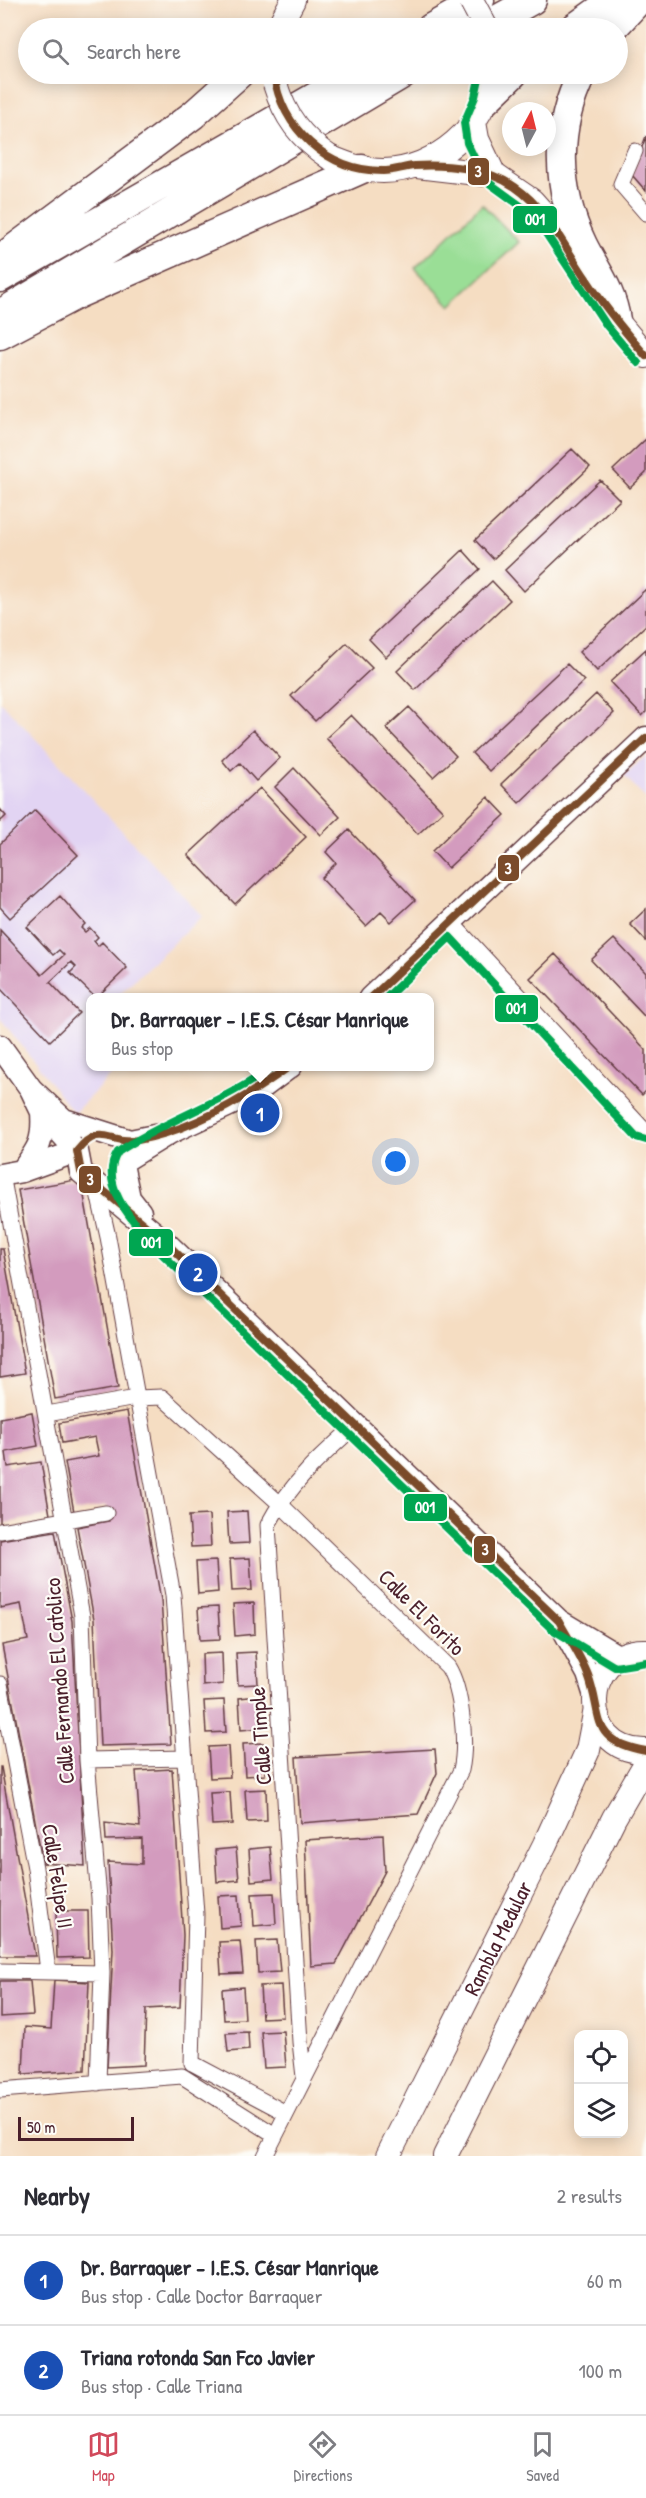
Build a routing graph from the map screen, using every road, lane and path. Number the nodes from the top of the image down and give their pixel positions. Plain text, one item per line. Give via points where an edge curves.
1 (471, 0) edge
2 (480, 0) edge
3 (532, 0) edge
4 (613, 0) edge
5 (639, 0) edge
6 (290, 2) edge
7 (283, 18) edge
8 (448, 18) edge
9 (479, 18) edge
10 (501, 18) edge
11 (588, 18) edge
12 (622, 18) edge
13 (228, 84) edge
14 (276, 84) edge
15 (338, 84) edge
16 (386, 84) edge
17 (501, 84) edge
18 (579, 84) edge
19 (483, 99) edge
20 (635, 151) dead end
21 (417, 166) junction
22 (362, 169) junction
23 (494, 176) junction
24 (646, 213) edge
25 (0, 259) edge
26 (0, 278) edge
27 (0, 314) edge
28 (615, 320) junction
29 (0, 335) edge
30 (646, 356) edge
31 (646, 738) edge
32 (451, 922) junction
33 (375, 993) edge
34 (0, 1046) edge
35 (284, 1071) edge
36 (32, 1089) junction
37 (42, 1112) junction
38 (645, 1130) edge
39 (169, 1133) junction
40 (106, 1134) junction
41 (124, 1164) junction
42 (85, 1168) junction
43 (8, 1173) edge
44 (164, 1241) junction
45 (136, 1398) junction
46 (47, 1414) junction
47 (355, 1426) junction
48 (279, 1503) junction
49 (106, 1513) dead end
50 (64, 1520) junction
51 (0, 1531) edge
52 (559, 1621) junction
53 (637, 1648) edge
54 (0, 1684) edge
55 (595, 1703) junction
56 (646, 1751) edge
57 (185, 1758) junction
58 (87, 1760) junction
59 (646, 1763) edge
60 (0, 1971) edge
61 (48, 1971) junction
62 (102, 1973) junction
63 (192, 2063) junction
64 (182, 2076) junction
65 (304, 2077) junction
66 (98, 2082) junction
67 (0, 2090) edge
68 (286, 2113) junction
69 (275, 2135) junction
70 (265, 2156) edge
71 (387, 2156) edge
72 (445, 2156) edge

1 - 9 main road, bridge
2 - 8 highway
3 - 10 highway
4 - 11 highway
5 - 12 highway
6 - 7 main road
13 - 25 highway via 193,115
14 - 22 main road, bridge via 282,106 309,144 328,157
15 - 26 highway
16 - 27 highway
17 - 19 highway
18 - 28 highway via 561,147 562,176 567,204 613,301
19 - 21 main road via 449,148
19 - 23 main road via 477,138
20 - 24 street via 621,184
21 - 22 main road via 399,170
21 - 23 main road
22 - 29 highway via 78,294
23 - 28 main road via 532,201 549,220
28 - 30 main road
31 - 32 main road
32 - 33 main road
32 - 38 street
34 - 36 main road
35 - 39 main road via 255,1093
36 - 37 main road
36 - 40 main road via 64,1120
37 - 42 main road
37 - 43 main road via 40,1145
39 - 40 main road via 130,1141
39 - 41 main road
40 - 41 main road via 122,1146
40 - 42 main road via 86,1138
41 - 42 main road via 111,1179
41 - 44 main road via 129,1198
42 - 43 main road
42 - 44 main road
42 - 45 street via 108,1237
43 - 46 street, Calle Fernando El Catolico
44 - 47 main road
45 - 46 street, Calle El Forito
45 - 48 street, Calle El Forito via 162,1397
45 - 57 street via 173,1595
46 - 50 street, Calle Fernando El Catolico
47 - 48 street, Calle Timple via 323,1454
47 - 52 main road
48 - 65 street, Calle Timple via 268,1525
48 - 65 street, Calle El Forito via 448,1667 457,1681 464,1755 461,1770
49 - 50 street
50 - 51 street
50 - 58 street, Calle Fernando El Catolico via 82,1616
52 - 53 main road
52 - 55 main road via 588,1674
53 - 55 main road, Rambla Medular via 601,1674
54 - 61 street, Calle Felipe II via 35,1868
55 - 56 main road via 600,1726 610,1738 622,1747
55 - 71 main road, Rambla Medular via 588,1750
57 - 58 street
57 - 63 street via 196,1914
58 - 62 street, Calle Fernando El Catolico
59 - 72 main road via 614,1818
60 - 61 street
61 - 62 street
62 - 66 street, Calle Fernando El Catolico
63 - 64 street
63 - 68 street
64 - 66 street
64 - 69 street
65 - 68 street, Calle El Forito
66 - 67 street
68 - 69 street, Calle El Forito
69 - 70 street, Calle El Forito

